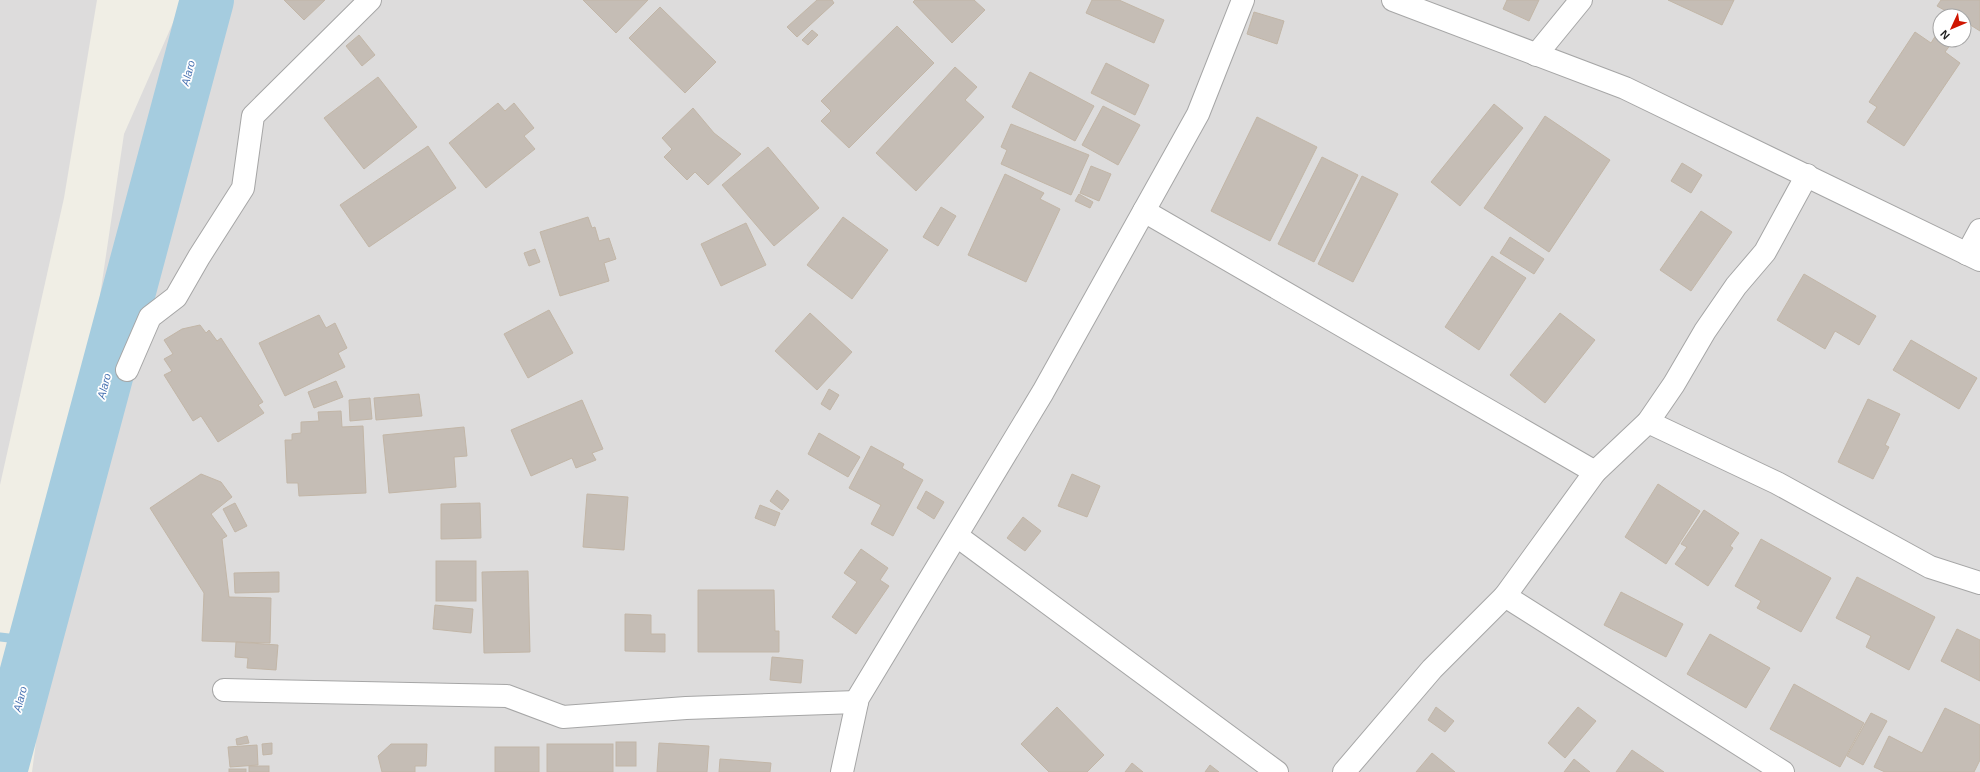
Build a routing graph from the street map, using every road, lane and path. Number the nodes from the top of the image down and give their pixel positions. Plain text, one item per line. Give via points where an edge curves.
1 (370, 0) edge
2 (1242, 0) edge
3 (1393, 0) edge
4 (1581, 0) edge
5 (1536, 54) junction
6 (1807, 175) junction
7 (1144, 211) junction
8 (1980, 230) edge
9 (1974, 257) edge
10 (127, 370) dead end
11 (1648, 422) junction
12 (1595, 472) junction
13 (957, 536) junction
14 (1980, 583) edge
15 (1505, 596) junction
16 (224, 690) dead end
17 (857, 702) junction
18 (1779, 771) edge
19 (842, 772) edge
20 (1277, 772) edge
21 (1344, 772) edge

1 - 10 street via 253,116 243,188 176,298 150,317
2 - 7 street via 1198,114
3 - 5 street
4 - 5 street
5 - 6 street via 1625,88
6 - 9 street
6 - 11 street via 1765,252 1736,286
7 - 12 street
7 - 13 street via 1043,392
8 - 9 street
11 - 12 street
11 - 14 street via 1777,483 1930,567
12 - 15 street
13 - 17 street
13 - 20 street
15 - 18 street
15 - 21 street via 1432,669
16 - 17 street via 507,696 563,717 686,708
17 - 19 street

